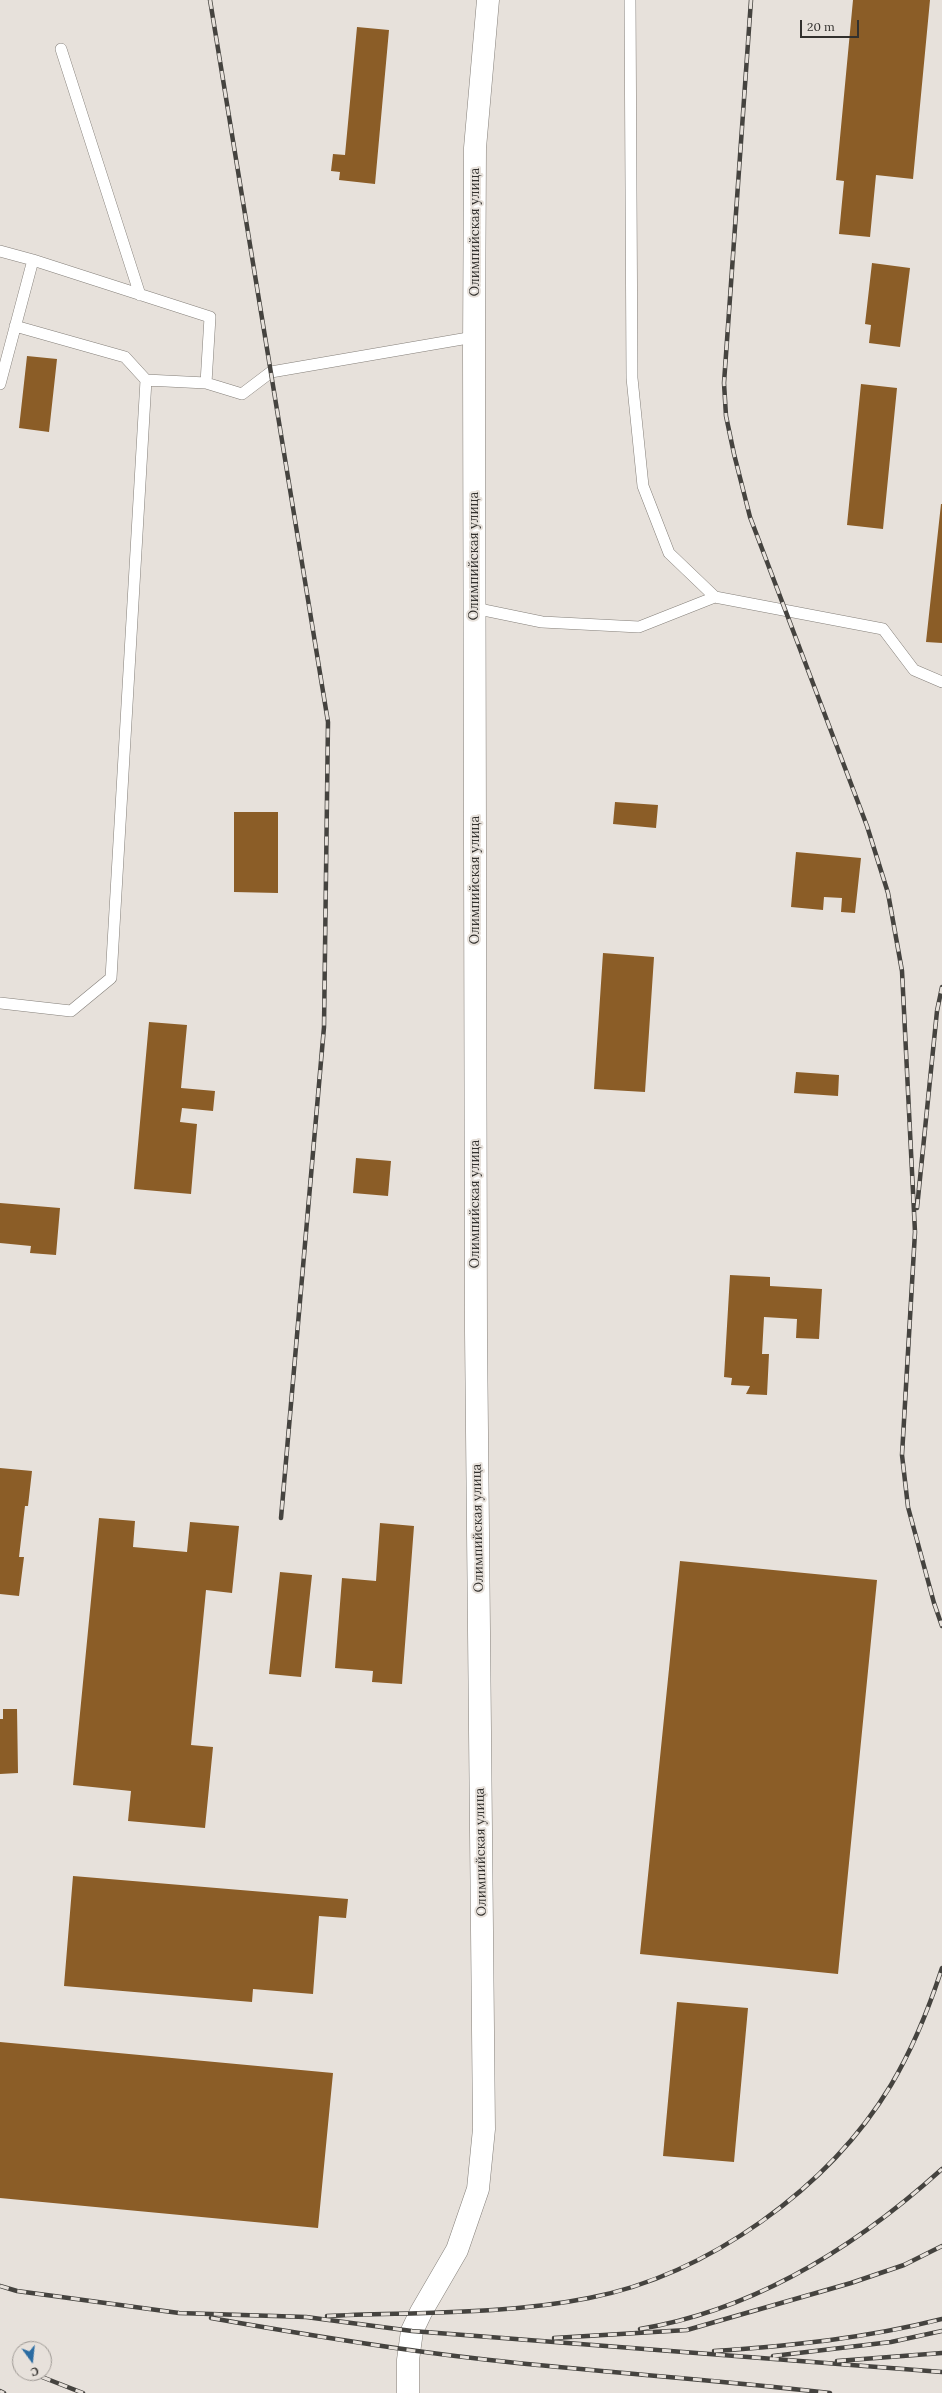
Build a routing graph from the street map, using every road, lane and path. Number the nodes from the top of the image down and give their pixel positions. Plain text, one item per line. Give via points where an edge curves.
1 (488, 0) edge
2 (630, 0) edge
3 (61, 49) dead end
4 (0, 251) edge
5 (32, 260) junction
6 (140, 295) junction
7 (15, 326) junction
8 (474, 337) junction
9 (146, 380) junction
10 (206, 383) junction
11 (0, 384) edge
12 (715, 597) junction
13 (474, 608) junction
14 (942, 682) edge
15 (0, 1003) edge
16 (408, 2393) edge

1 - 8 street, Олимпийская улица via 475,148
2 - 12 lane via 632,378 642,486 669,553
3 - 6 lane
4 - 5 lane
5 - 6 lane
5 - 7 lane
6 - 10 lane via 210,317
7 - 9 lane via 125,357
7 - 11 lane
8 - 10 lane via 271,372 242,394
8 - 13 street, Олимпийская улица
9 - 10 lane
9 - 15 lane via 111,978 71,1010
12 - 13 lane via 638,627 542,622
12 - 14 lane via 883,629 914,670
13 - 16 street, Олимпийская улица via 476,1332 484,2129 478,2189 460,2243 412,2331 408,2360

